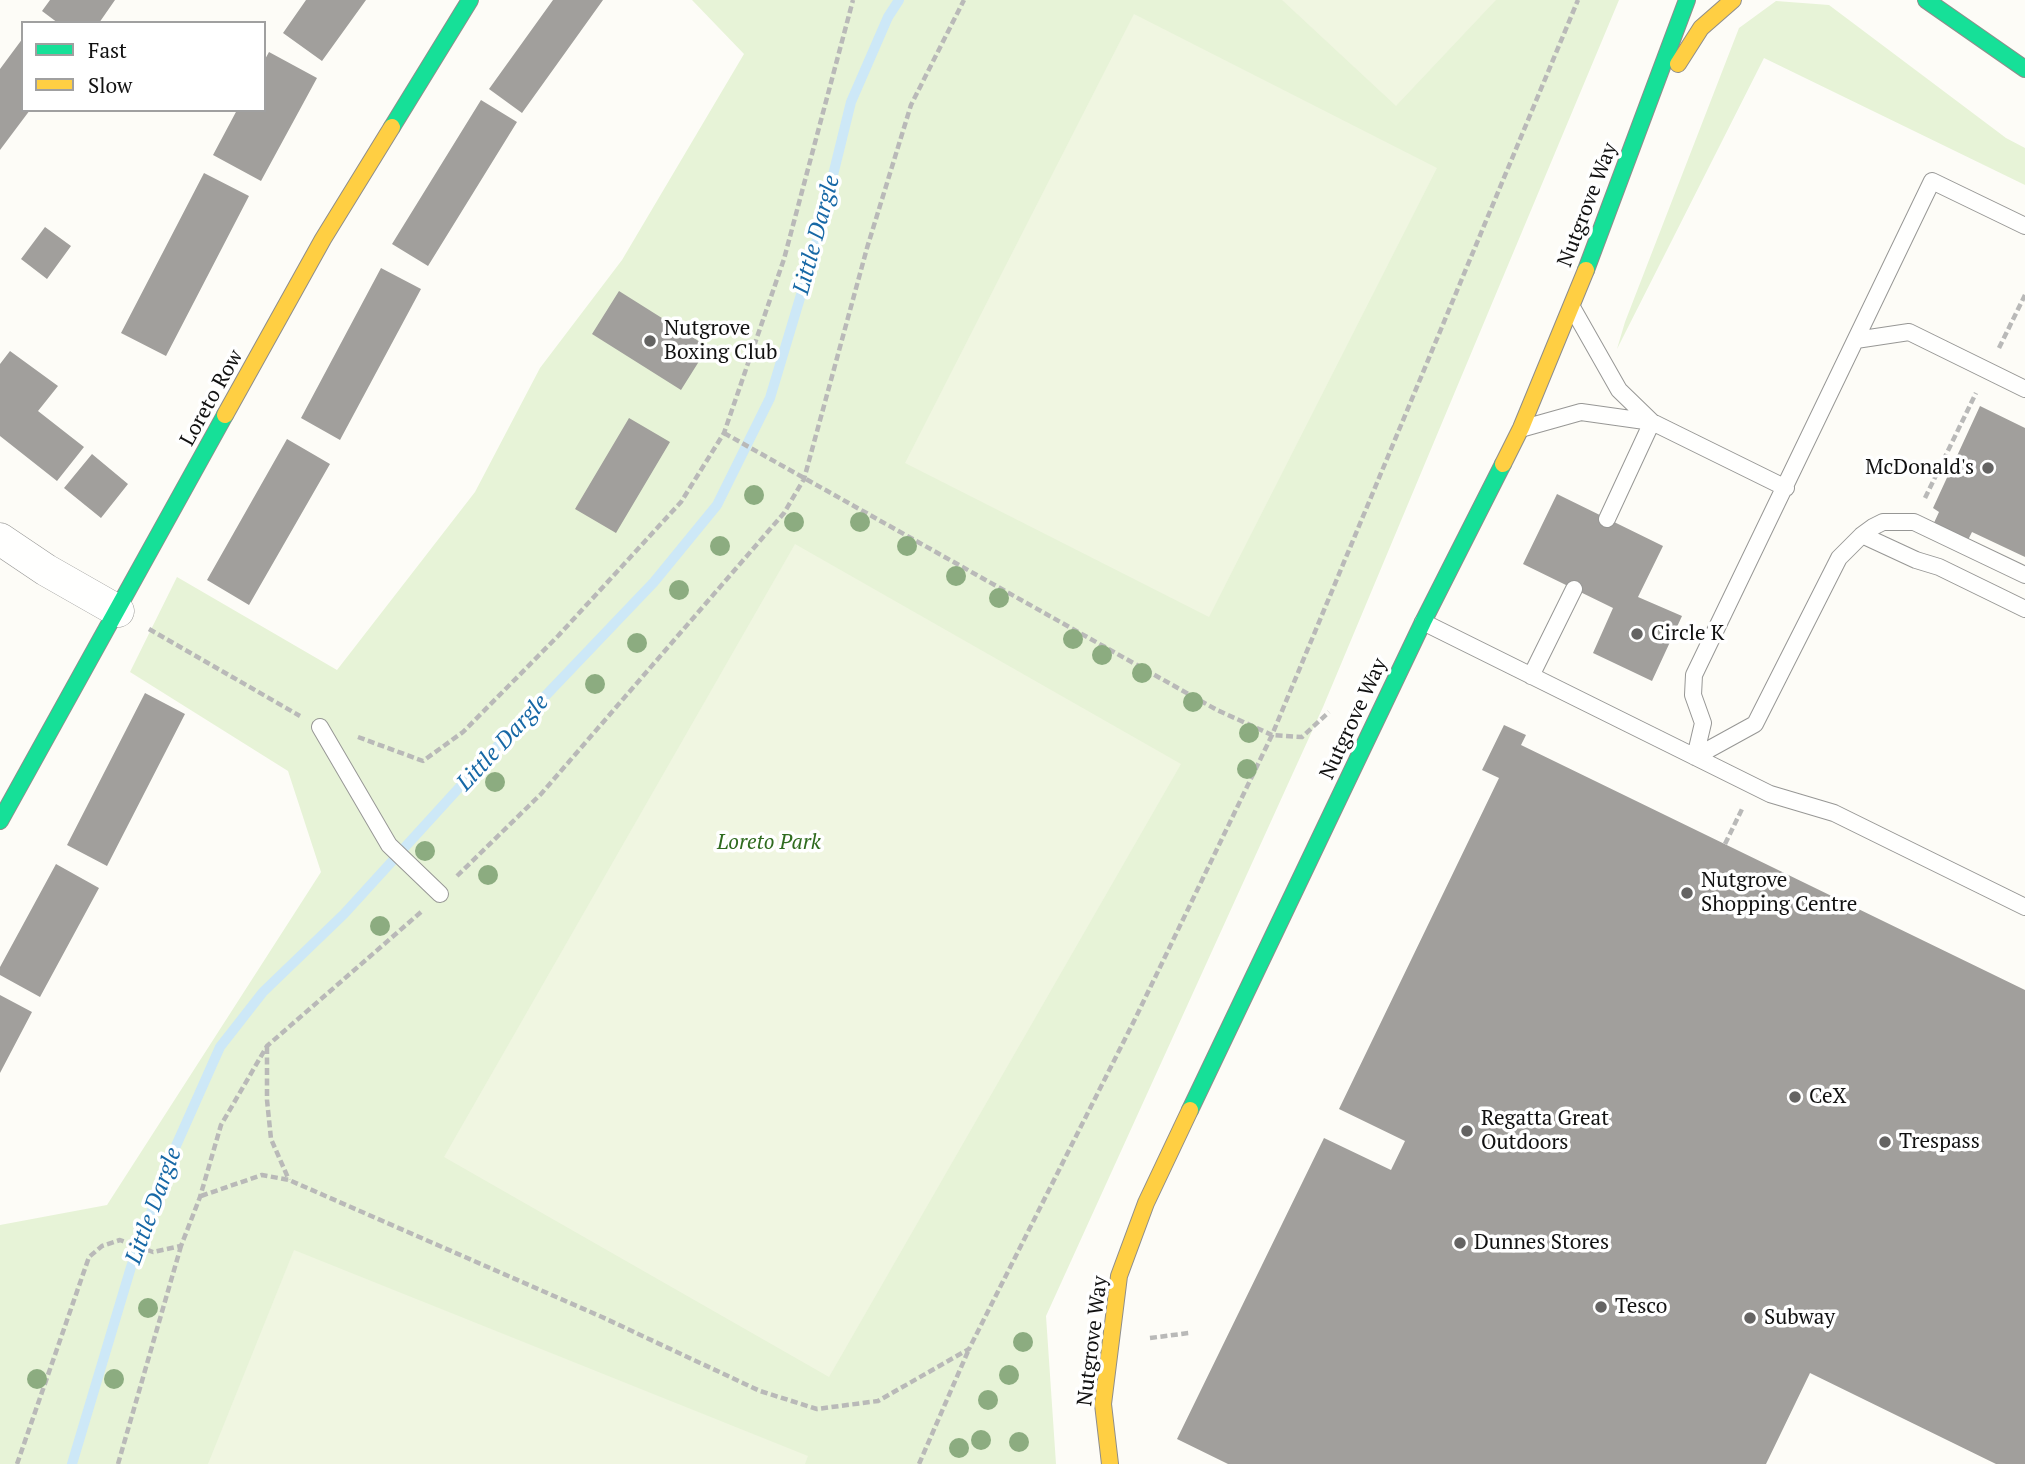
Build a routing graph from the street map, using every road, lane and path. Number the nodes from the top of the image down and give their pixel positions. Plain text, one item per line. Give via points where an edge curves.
1 (470, 0) edge
2 (853, 0) edge
3 (964, 0) edge
4 (1578, 0) edge
5 (1687, 0) edge
6 (1733, 0) edge
7 (1926, 0) edge
8 (2025, 69) edge
9 (1644, 117) junction
10 (2025, 226) edge
11 (2025, 295) edge
12 (1572, 307) junction
13 (1856, 340) junction
14 (1987, 370) junction
15 (2025, 389) edge
16 (1652, 422) junction
17 (1521, 428) junction
18 (724, 433) junction
19 (804, 479) junction
20 (1786, 488) junction
21 (1607, 519) dead end
22 (1914, 522) junction
23 (1862, 535) junction
24 (0, 539) edge
25 (2025, 575) edge
26 (1574, 589) dead end
27 (2025, 609) edge
28 (118, 611) junction
29 (1423, 622) junction
30 (1531, 676) junction
31 (1329, 712) dead end
32 (320, 727) junction
33 (1272, 736) junction
34 (1695, 757) junction
35 (0, 821) edge
36 (440, 894) junction
37 (2025, 907) edge
38 (267, 1046) junction
39 (289, 1180) junction
40 (200, 1197) junction
41 (181, 1246) junction
42 (1189, 1333) dead end
43 (1142, 1337) dead end
44 (969, 1349) junction
45 (17, 1464) edge
46 (118, 1464) edge
47 (919, 1464) edge
48 (1110, 1464) edge

1 - 28 street, Loreto Row via 323,239
2 - 18 path via 784,259
3 - 19 path via 911,105
4 - 33 path
5 - 9 street, Nutgrove Way
6 - 9 street via 1701,27
7 - 8 street
9 - 12 street, Nutgrove Way
10 - 13 lane via 1932,181
11 - 14 path
12 - 16 lane via 1619,390
12 - 17 street, Nutgrove Way
13 - 14 lane via 1909,332
13 - 20 lane
14 - 15 lane
14 - 22 path
16 - 17 lane via 1581,412
16 - 20 lane
16 - 21 lane
17 - 29 street, Nutgrove Way
18 - 19 path
18 - 32 path via 681,502 463,732 423,761
19 - 33 path
19 - 36 path via 784,513 541,794
20 - 34 lane via 1694,675 1693,695 1703,723
22 - 23 lane via 1883,522
22 - 25 lane
23 - 27 lane
23 - 34 lane via 1839,558 1755,724
24 - 28 street
26 - 30 lane
28 - 32 path
28 - 35 street, Loreto Row
29 - 30 lane
29 - 48 street, Nutgrove Way via 1146,1203 1119,1276 1103,1404
30 - 34 lane
31 - 33 path via 1302,737
32 - 36 lane via 390,845
33 - 44 path
34 - 37 lane via 1770,794 1834,813
36 - 38 path
38 - 39 path via 271,1139
38 - 40 path via 221,1125
39 - 40 path via 262,1175
39 - 44 path via 760,1391 817,1409 878,1401
40 - 41 path
41 - 45 path via 153,1252 120,1240 89,1257
41 - 46 path
42 - 43 path
44 - 47 path

